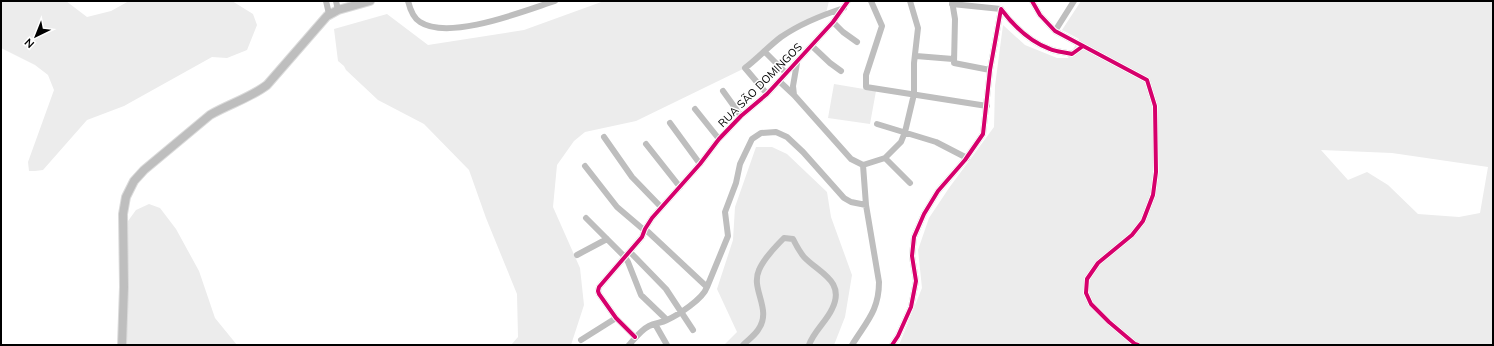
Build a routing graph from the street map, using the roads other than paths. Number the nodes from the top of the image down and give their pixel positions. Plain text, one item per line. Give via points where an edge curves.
1 (326, 1) edge
2 (336, 1) edge
3 (370, 1) edge
4 (408, 1) edge
5 (555, 1) edge
6 (848, 1) edge
7 (871, 1) edge
8 (910, 1) edge
9 (1032, 1) edge
10 (1074, 1) edge
11 (952, 3) edge
12 (844, 8) junction
13 (1001, 8) junction
14 (338, 10) junction
15 (328, 15) junction
16 (833, 22) junction
17 (1055, 31) junction
18 (857, 42) dead end
19 (812, 46) junction
20 (1083, 46) junction
21 (765, 52) junction
22 (916, 56) junction
23 (953, 59) junction
24 (797, 62) junction
25 (990, 70) junction
26 (841, 71) dead end
27 (786, 73) junction
28 (779, 81) junction
29 (724, 90) dead end
30 (767, 94) junction
31 (914, 94) junction
32 (794, 96) junction
33 (987, 106) junction
34 (695, 109) dead end
35 (741, 116) junction
36 (670, 123) dead end
37 (877, 124) dead end
38 (904, 132) junction
39 (604, 137) dead end
40 (719, 139) junction
41 (646, 144) dead end
42 (885, 158) junction
43 (967, 158) junction
44 (700, 164) junction
45 (863, 165) junction
46 (585, 166) dead end
47 (910, 183) dead end
48 (680, 187) junction
49 (866, 205) junction
50 (661, 207) junction
51 (586, 218) dead end
52 (644, 230) junction
53 (607, 239) junction
54 (630, 252) junction
55 (576, 255) dead end
56 (625, 257) junction
57 (707, 287) junction
58 (680, 311) junction
59 (616, 318) junction
60 (666, 320) junction
61 (655, 324) junction
62 (693, 330) dead end
63 (635, 337) junction
64 (581, 340) dead end
65 (122, 345) edge
66 (629, 345) edge
67 (667, 345) edge
68 (743, 345) edge
69 (809, 345) edge
70 (852, 345) edge
71 (892, 345) edge
72 (1138, 345) edge

1 - 15 street
2 - 14 street
3 - 14 main road
4 - 5 street via 412,14 419,22 427,26 447,28 484,24
6 - 12 street, RUA SÃO DOMINGOS
7 - 31 street via 882,26 866,75 866,86
8 - 22 street via 918,28
9 - 17 street via 1040,15
10 - 17 street
11 - 13 street
11 - 23 street via 955,19
12 - 16 street, RUA SÃO DOMINGOS
12 - 21 street via 826,13 794,29
13 - 20 street via 1030,38 1050,50 1072,54
13 - 25 street
14 - 15 main road
15 - 65 main road via 267,85 201,122 144,170 131,186 123,214
16 - 18 street
16 - 19 street, RUA SÃO DOMINGOS
17 - 20 street
19 - 24 street, RUA SÃO DOMINGOS
19 - 26 street
20 - 72 street via 1147,80 1155,106 1156,172 1153,194 1143,221 1132,236 1098,263 1087,279 1086,293 1091,304
21 - 27 street
21 - 30 street via 745,68
22 - 23 street
22 - 31 street
23 - 25 street via 954,63
24 - 27 street, RUA SÃO DOMINGOS
24 - 32 street
25 - 33 street
27 - 28 street, RUA SÃO DOMINGOS
28 - 30 street, RUA SÃO DOMINGOS
28 - 32 street
29 - 35 street
30 - 35 street, RUA SÃO DOMINGOS
31 - 33 street
31 - 38 street
32 - 45 street via 851,159
33 - 43 street via 983,134
34 - 40 street
35 - 40 street, RUA SÃO DOMINGOS
36 - 44 street
37 - 38 street
38 - 42 street via 901,142
38 - 43 street via 936,142
39 - 50 street via 632,177
40 - 44 street, RUA SÃO DOMINGOS
41 - 48 street
42 - 45 street
42 - 47 street
43 - 71 street via 938,191 914,237 912,256 916,281 911,307
44 - 48 street, RUA SÃO DOMINGOS
45 - 49 street
46 - 52 street via 616,207
48 - 50 street, RUA SÃO DOMINGOS
49 - 57 street via 844,198 787,137 776,132 761,133 752,140 740,164 725,212 728,236
49 - 70 street via 879,294 877,306
50 - 52 street, RUA SÃO DOMINGOS
51 - 53 street
52 - 54 street, RUA SÃO DOMINGOS via 642,237
52 - 57 street
53 - 55 street
53 - 56 street
54 - 56 street, RUA SÃO DOMINGOS
54 - 58 street via 666,289
56 - 59 street, RUA SÃO DOMINGOS via 598,289
56 - 60 street via 641,295
57 - 58 street via 704,294
58 - 60 street
58 - 62 street
59 - 63 street
59 - 64 street
60 - 61 street
61 - 63 street
61 - 67 street
63 - 66 street
68 - 69 street via 758,330 763,319 764,312 757,281 759,270 784,238 793,239 804,257 831,280 836,293 833,308

